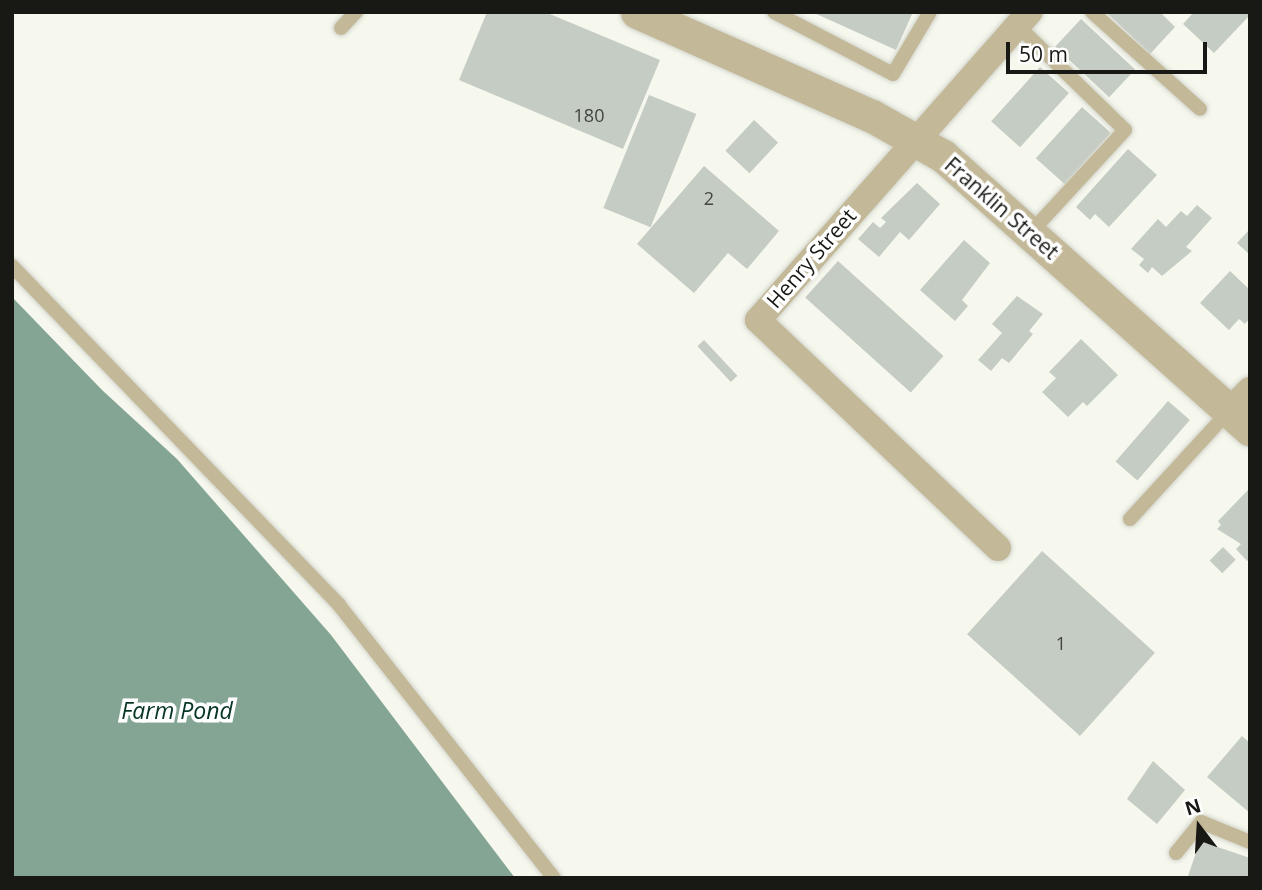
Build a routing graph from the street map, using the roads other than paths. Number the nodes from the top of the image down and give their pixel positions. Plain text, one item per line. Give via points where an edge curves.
1 (356, 12) edge
2 (637, 12) edge
3 (930, 12) edge
4 (1092, 12) edge
5 (774, 13) edge
6 (1024, 19) edge
7 (341, 28) dead end
8 (1200, 109) dead end
9 (915, 139) junction
10 (1031, 232) junction
11 (12, 266) edge
12 (1243, 410) edge
13 (1130, 519) dead end
14 (998, 548) dead end
15 (1250, 842) edge
16 (1176, 853) dead end
17 (555, 878) edge

1 - 7 lane
2 - 9 street, Franklin Street
3 - 5 lane via 893,74
4 - 8 lane
6 - 9 street, Henry Street
6 - 10 lane via 1125,130
9 - 10 street, Franklin Street via 972,178
9 - 14 street, Henry Street via 758,320
10 - 12 street, Franklin Street
11 - 17 lane via 339,605
12 - 13 lane
15 - 16 lane via 1201,822

